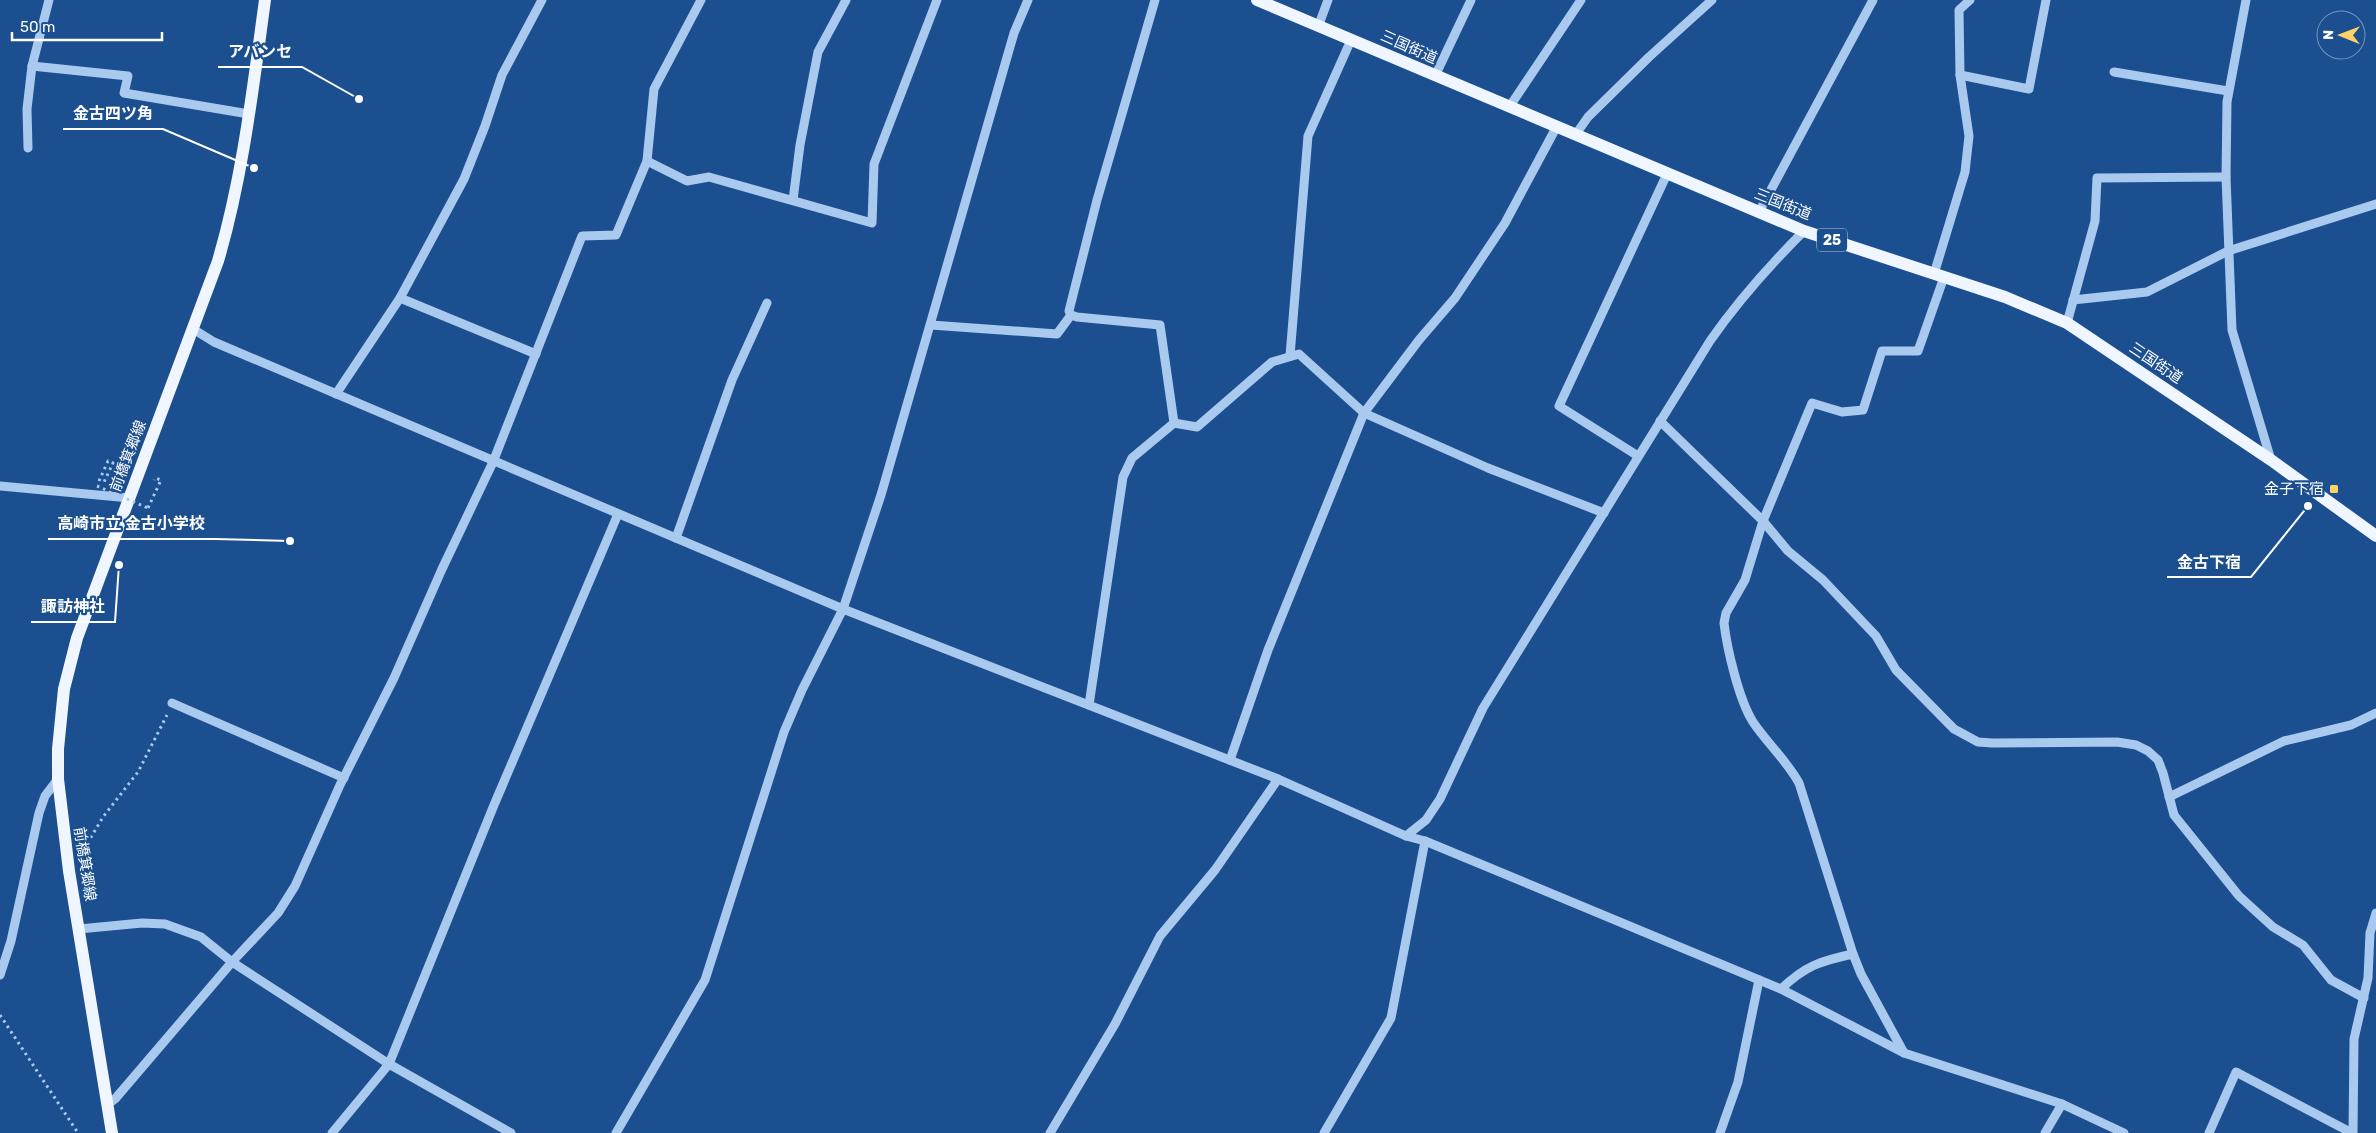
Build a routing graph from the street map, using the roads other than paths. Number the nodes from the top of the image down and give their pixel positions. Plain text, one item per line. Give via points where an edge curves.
1 (49, 0) edge
2 (265, 0) edge
3 (542, 0) edge
4 (701, 0) edge
5 (846, 0) edge
6 (937, 0) edge
7 (1028, 0) edge
8 (1155, 0) edge
9 (1257, 0) edge
10 (1328, 0) edge
11 (1471, 0) edge
12 (1581, 0) edge
13 (1712, 0) edge
14 (1873, 0) edge
15 (1970, 0) edge
16 (2046, 0) edge
17 (2246, 0) edge
18 (1318, 27) junction
19 (1351, 40) junction
20 (32, 66) junction
21 (2114, 72) dead end
22 (1960, 75) junction
23 (1435, 76) junction
24 (2228, 91) junction
25 (1510, 106) junction
26 (249, 114) junction
27 (1557, 126) junction
28 (1576, 134) junction
29 (28, 148) dead end
30 (647, 161) junction
31 (1667, 174) junction
32 (2226, 177) junction
33 (793, 200) junction
34 (2376, 204) edge
35 (1759, 212) junction
36 (1804, 231) junction
37 (2228, 251) junction
38 (1939, 276) junction
39 (400, 298) junction
40 (2073, 300) junction
41 (767, 303) dead end
42 (1071, 315) junction
43 (2067, 323) junction
44 (931, 325) junction
45 (193, 330) junction
46 (536, 354) junction
47 (1290, 356) junction
48 (336, 394) junction
49 (1364, 413) junction
50 (1660, 422) junction
51 (1174, 423) junction
52 (1638, 456) junction
53 (2271, 460) junction
54 (493, 462) junction
55 (0, 486) edge
56 (130, 498) junction
57 (1604, 513) junction
58 (618, 514) junction
59 (1763, 521) junction
60 (2376, 536) edge
61 (676, 538) junction
62 (843, 609) junction
63 (172, 703) road end
64 (1089, 705) junction
65 (2376, 713) edge
66 (1230, 760) junction
67 (344, 778) junction
68 (1278, 779) junction
69 (58, 780) junction
70 (2169, 797) junction
71 (1406, 836) junction
72 (1425, 841) junction
73 (2376, 913) edge
74 (79, 929) junction
75 (1853, 954) junction
76 (232, 962) junction
77 (0, 974) edge
78 (1759, 980) junction
79 (1781, 989) junction
80 (2364, 998) junction
81 (1904, 1053) junction
82 (389, 1064) junction
83 (2062, 1104) junction
84 (107, 1105) junction
85 (112, 1133) edge
86 (332, 1133) edge
87 (511, 1133) edge
88 (616, 1133) edge
89 (1050, 1133) edge
90 (1324, 1133) edge
91 (1720, 1133) edge
92 (2046, 1133) edge
93 (2124, 1133) edge
94 (2209, 1133) edge
95 (2352, 1133) edge

1 - 20 street
2 - 26 main road, 前橋箕郷線
3 - 39 street via 502,75 464,179
4 - 30 street via 654,89
5 - 33 street via 818,52
6 - 33 street via 874,164 872,223
7 - 44 street via 1014,33
8 - 42 street via 1097,200 1069,310
9 - 18 main road, 三国街道 / 25
10 - 18 street
11 - 23 street
12 - 25 street
13 - 28 street via 1588,117
14 - 35 street
15 - 22 street via 1959,10
16 - 22 street via 2029,89
17 - 24 street
18 - 19 main road, 三国街道 / 25
19 - 23 main road, 三国街道 / 25
19 - 47 street via 1308,136
20 - 26 street via 128,76 124,94
20 - 29 street via 27,109
21 - 24 street
22 - 38 street via 1969,136 1966,163
23 - 25 main road, 三国街道 / 25
24 - 32 street
25 - 27 main road, 三国街道 / 25
26 - 45 main road, 前橋箕郷線 via 229,222
27 - 28 main road, 三国街道 / 25
27 - 49 street via 1505,223 1455,298
28 - 31 main road, 三国街道 / 25
30 - 33 street via 687,181 709,177
30 - 46 street via 616,235 582,236
31 - 35 main road, 三国街道 / 25
31 - 52 street via 1559,406
32 - 37 street
32 - 40 street via 2097,178 2095,221
34 - 37 street
35 - 36 main road, 三国街道 / 25
36 - 38 main road, 三国街道 / 25
36 - 50 street via 1764,270 1736,305
37 - 40 street via 2147,292
37 - 53 street via 2232,330
38 - 43 main road, 三国街道 / 25 via 2005,297
38 - 59 street via 1918,351 1882,351 1863,410 1842,412 1812,403
39 - 46 street
39 - 48 street
40 - 43 street
41 - 61 street via 732,380
42 - 44 street via 1057,334
42 - 51 street via 1160,325
43 - 53 main road, 三国街道 / 25
44 - 62 street via 881,495
45 - 48 street
45 - 56 main road, 前橋箕郷線
46 - 54 street
47 - 49 street via 1299,354
47 - 51 street via 1272,362 1197,427
48 - 54 street
49 - 57 street via 1488,468
49 - 66 street via 1268,650
50 - 52 street
50 - 59 street
51 - 64 street via 1132,458 1123,477
52 - 57 street
53 - 60 main road, 三国街道 / 25
54 - 58 street
54 - 67 street via 394,678
55 - 56 street
56 - 69 main road, 前橋箕郷線 via 71,660 60,719
57 - 71 street via 1483,708 1440,799 1426,820
58 - 61 street
58 - 82 street via 494,805
59 - 70 street via 1788,551 1823,580 1876,636 1896,670 1954,729 1978,742 2117,742 2136,745 2158,760
59 - 75 street via 1745,580 1726,613 1725,636 1744,705 1798,783
61 - 62 street
62 - 64 street
62 - 88 street via 784,732 705,980
63 - 67 street
64 - 66 street
65 - 70 street via 2351,725 2284,741
66 - 68 street
67 - 76 street via 295,886 278,912
68 - 71 street
68 - 89 street via 1215,870 1160,936 1115,1024
69 - 74 main road, 前橋箕郷線
69 - 77 street via 45,796 39,813 11,941
70 - 80 street via 2174,815 2239,896 2274,927 2303,945 2331,980
71 - 72 street
72 - 78 street
72 - 90 street via 1391,1018
73 - 80 street via 2370,933
74 - 76 street via 165,924 201,937
74 - 84 main road, 前橋箕郷線
75 - 79 street via 1820,961
75 - 81 street
76 - 82 street
76 - 84 street
78 - 79 street
78 - 91 street via 1738,1082
79 - 81 street
80 - 95 street via 2354,1039
81 - 83 street
82 - 86 street
82 - 87 street
83 - 92 street
83 - 93 street
84 - 85 main road, 前橋箕郷線
94 - 95 street via 2236,1072

